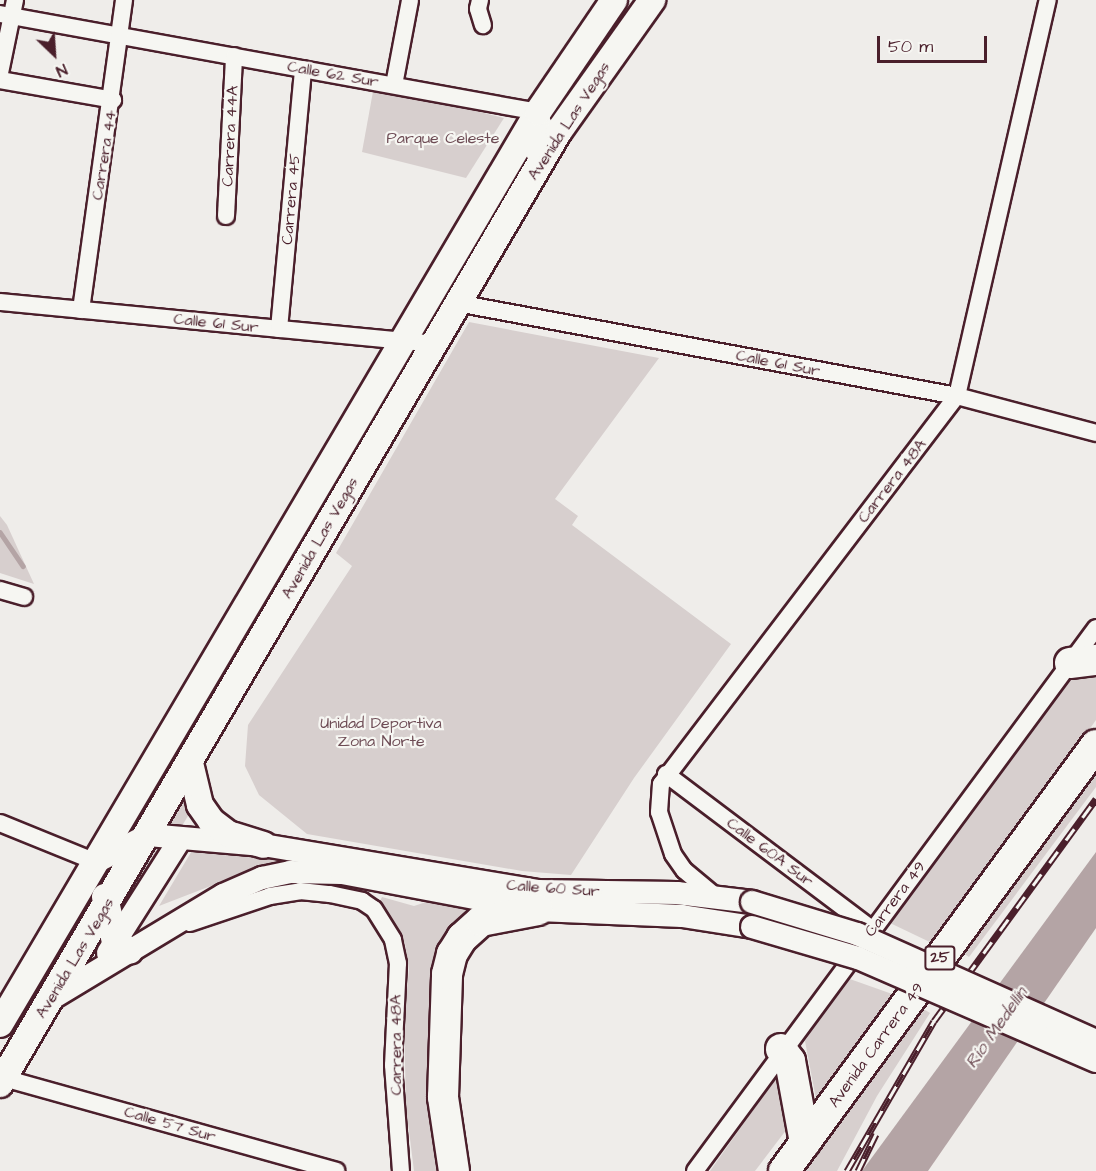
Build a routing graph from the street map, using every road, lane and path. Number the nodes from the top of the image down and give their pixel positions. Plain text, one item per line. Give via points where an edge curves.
1 (124, 0) edge
2 (410, 0) edge
3 (480, 0) edge
4 (614, 0) edge
5 (652, 0) edge
6 (1048, 0) edge
7 (9, 10) edge
8 (483, 25) dead end
9 (118, 35) junction
10 (234, 56) junction
11 (303, 69) junction
12 (0, 73) edge
13 (0, 80) edge
14 (394, 85) junction
15 (113, 100) junction
16 (538, 112) junction
17 (225, 216) dead end
18 (500, 231) junction
19 (0, 302) edge
20 (458, 303) junction
21 (81, 310) junction
22 (279, 329) junction
23 (402, 341) junction
24 (433, 344) junction
25 (957, 396) junction
26 (1096, 433) edge
27 (0, 590) edge
28 (24, 597) dead end
29 (1096, 628) edge
30 (1083, 661) edge
31 (188, 705) junction
32 (1096, 745) edge
33 (190, 763) junction
34 (666, 774) junction
35 (166, 805) junction
36 (0, 823) edge
37 (148, 835) junction
38 (181, 838) junction
39 (263, 845) junction
40 (96, 862) junction
41 (715, 896) junction
42 (106, 905) junction
43 (538, 910) junction
44 (385, 922) joint
45 (873, 930) junction
46 (158, 934) junction
47 (123, 946) junction
48 (49, 1000) junction
49 (0, 1024) edge
50 (1096, 1041) edge
51 (781, 1049) junction
52 (1096, 1061) edge
53 (2, 1081) edge
54 (805, 1143) junction
55 (336, 1171) edge
56 (401, 1171) edge
57 (454, 1171) edge
58 (695, 1171) edge
59 (784, 1171) edge

1 - 9 street, Carrera 44
2 - 14 street
3 - 8 street via 478,9
4 - 16 main road, Avenida Las Vegas
5 - 18 main road, Avenida Las Vegas via 574,108
6 - 25 street, Carrera 48A
7 - 9 street, Calle 62 Sur
7 - 12 street
9 - 10 street, Calle 62 Sur
9 - 15 street, Carrera 44
10 - 11 street, Calle 62 Sur
10 - 17 street, Carrera 44A
11 - 14 street, Calle 62 Sur
11 - 22 street, Carrera 45
13 - 15 street
14 - 16 street, Calle 62 Sur
15 - 21 street, Carrera 44
16 - 18 street via 543,118 542,136 507,200
16 - 23 main road, Avenida Las Vegas
18 - 20 main road, Avenida Las Vegas
19 - 21 street, Calle 61 Sur
20 - 24 main road, Avenida Las Vegas
20 - 25 street, Calle 61 Sur
21 - 22 street, Calle 61 Sur
22 - 23 street, Calle 61 Sur
23 - 24 street, Calle 61 Sur
23 - 31 main road, Avenida Las Vegas
24 - 33 main road, Avenida Las Vegas
25 - 26 street, Calle 61 Sur
25 - 34 street, Carrera 48A
27 - 28 street
29 - 30 street, Carrera 49
30 - 45 street, Carrera 49
31 - 35 main road via 172,755 153,794
31 - 40 main road, Avenida Las Vegas
32 - 54 highway, Avenida Carrera 49 / 25
33 - 35 main road, Avenida Las Vegas
33 - 39 main road via 200,805 211,821 228,834
34 - 41 street, Carrera 48A via 660,793 664,834 684,870
34 - 45 street, Calle 60A Sur
35 - 37 main road, Avenida Las Vegas
36 - 40 street
37 - 38 main road, Calle 60 Sur
37 - 40 main road
37 - 42 main road, Avenida Las Vegas
38 - 39 main road, Calle 60 Sur
38 - 47 main road
39 - 41 main road, Calle 60 Sur via 537,891
40 - 42 main road
40 - 49 main road, Avenida Las Vegas
41 - 50 main road, Calle 60 Sur, bridge via 752,902 856,934
42 - 47 main road
42 - 48 main road, Avenida Las Vegas
43 - 46 main road, Calle 60 Sur via 314,870 262,878 241,886
43 - 52 main road, Calle 60 Sur, bridge via 682,916 752,927 858,957
43 - 57 highway via 481,921 462,938 452,954 447,974 443,1096
44 - 46 street, Calle 60 Sur via 362,901 300,891 270,896
44 - 56 street, Carrera 48A via 398,963 393,1065
45 - 51 street, Carrera 49
46 - 47 main road, Calle 60 Sur
47 - 48 main road via 96,972
48 - 53 main road, Avenida Las Vegas
51 - 54 highway via 790,1061
51 - 58 street, Carrera 49
53 - 55 street, Calle 57 Sur via 54,1091
54 - 59 highway, Avenida Carrera 49 / 25

